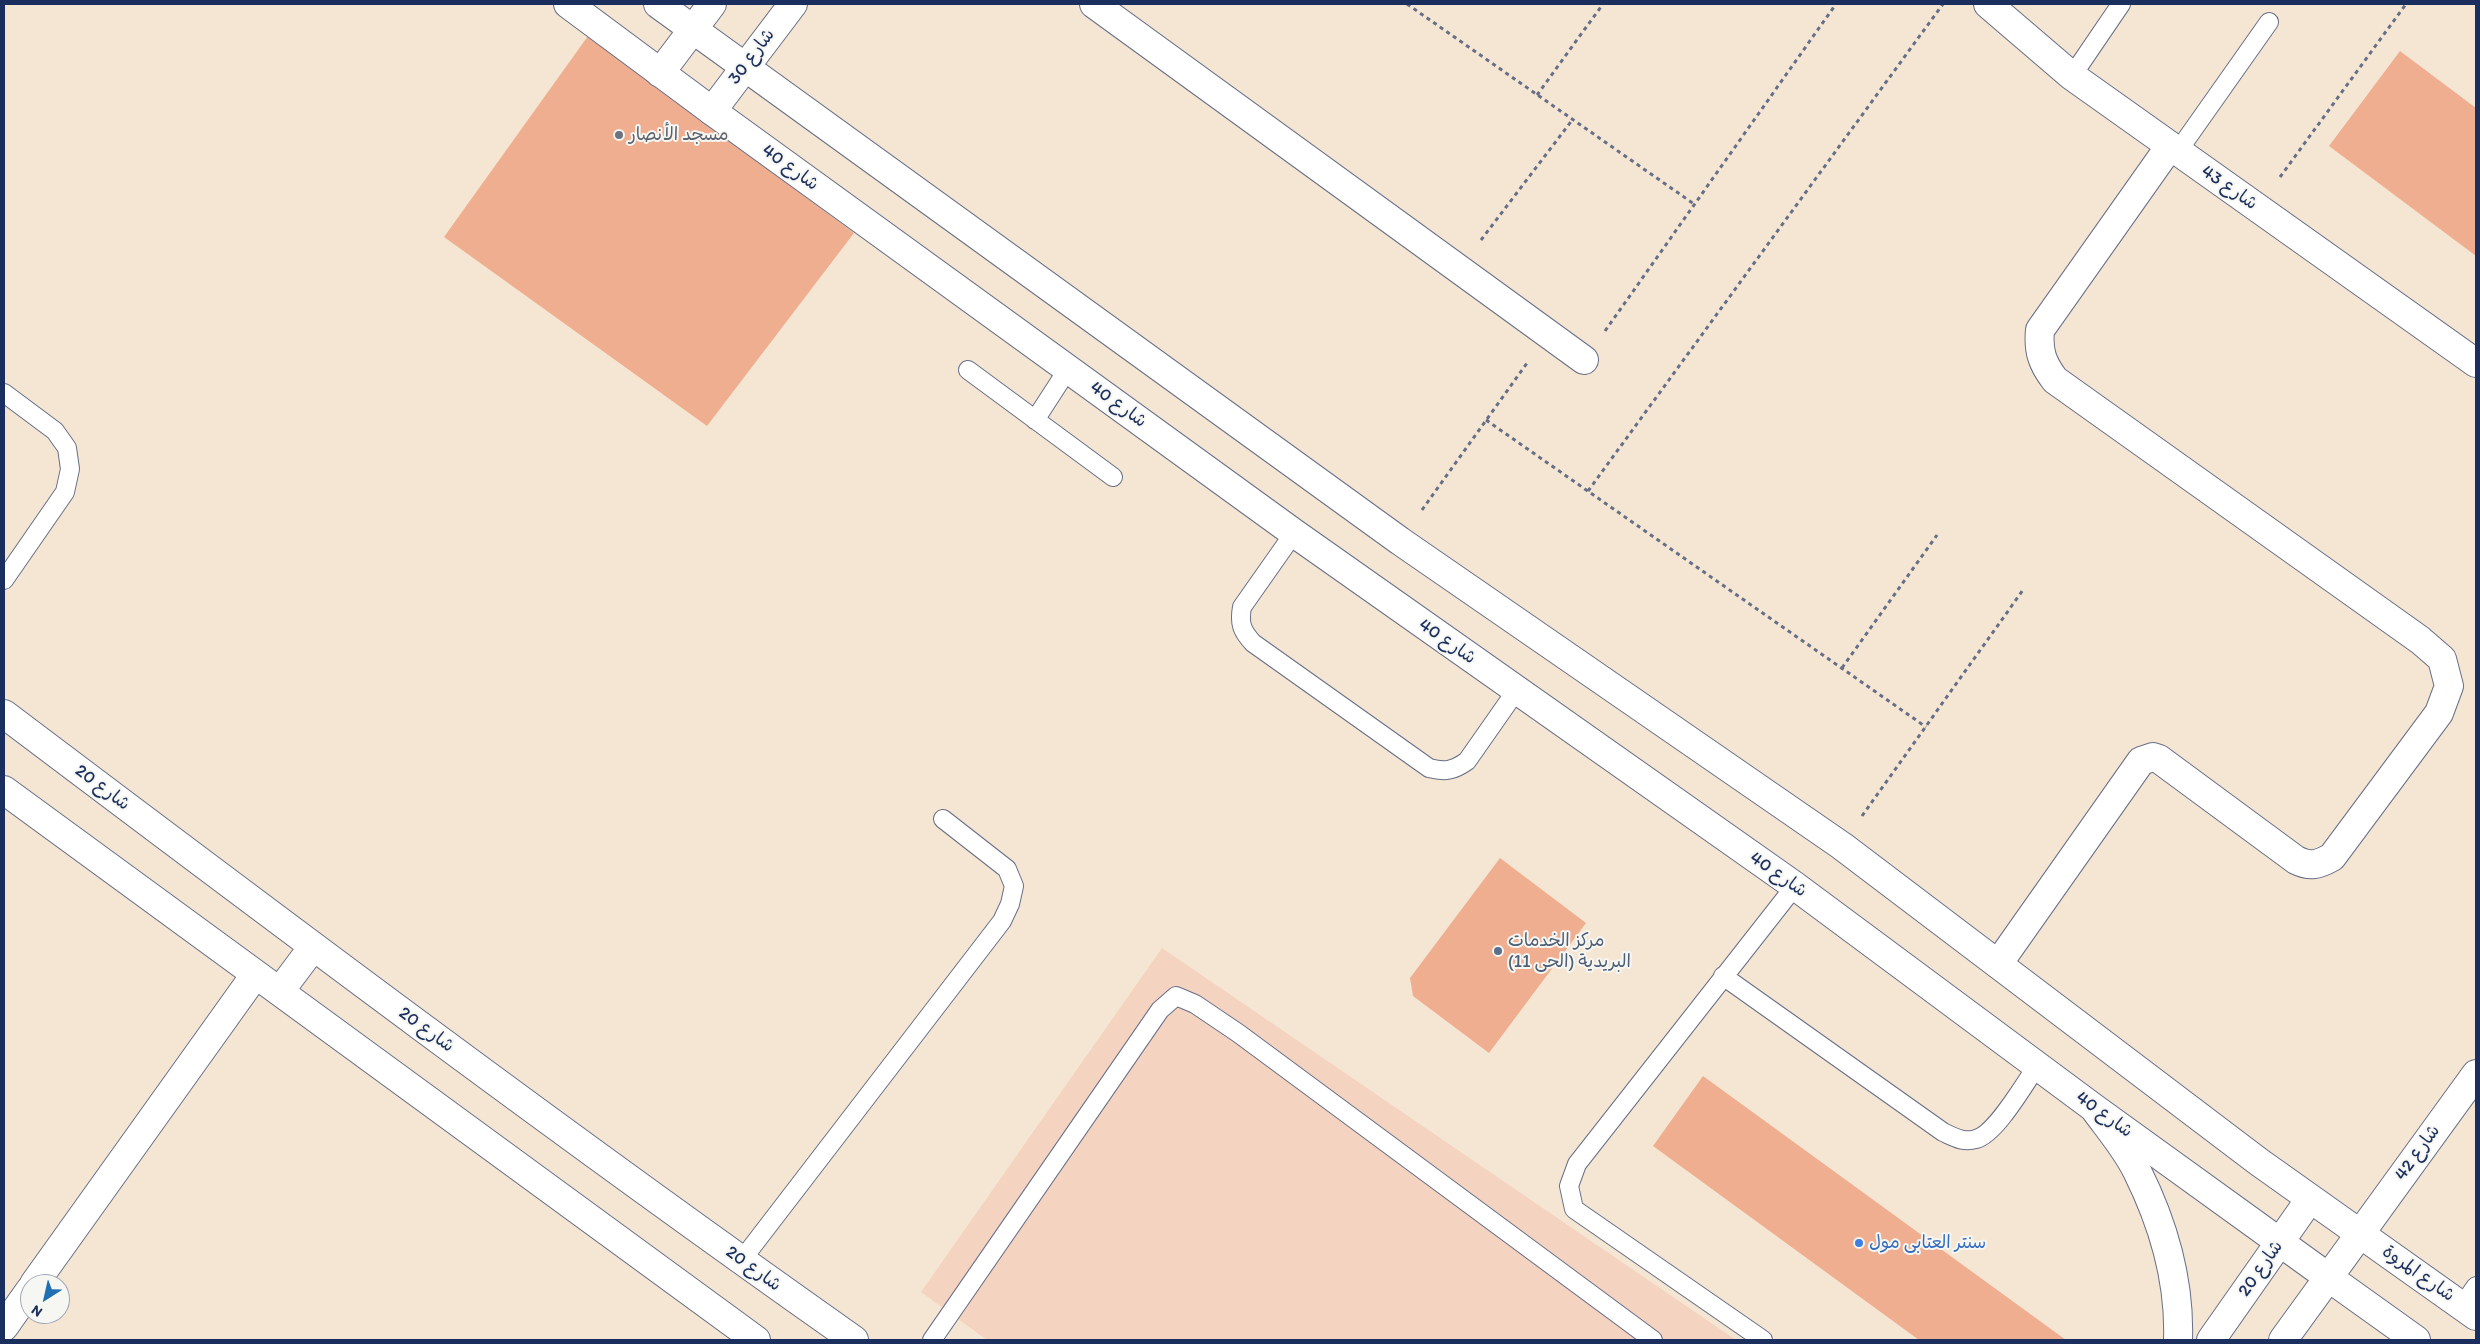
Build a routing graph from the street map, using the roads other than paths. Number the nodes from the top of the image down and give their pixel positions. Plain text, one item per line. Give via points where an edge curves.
1 (568, 4) edge
2 (658, 4) edge
3 (712, 4) edge
4 (793, 4) edge
5 (1094, 4) edge
6 (1988, 4) edge
7 (2121, 4) edge
8 (2269, 22) dead end
9 (693, 30) junction
10 (745, 67) junction
11 (660, 73) junction
12 (2072, 76) junction
13 (712, 111) junction
14 (2174, 149) junction
15 (1584, 360) road end
16 (2476, 363) edge
17 (1068, 369) junction
18 (968, 370) dead end
19 (4, 393) edge
20 (1035, 420) junction
21 (1113, 477) dead end
22 (1294, 533) junction
23 (4, 580) edge
24 (1516, 691) junction
25 (4, 714) edge
26 (4, 790) edge
27 (943, 818) dead end
28 (1795, 886) junction
29 (313, 947) junction
30 (1998, 964) junction
31 (255, 974) junction
32 (1723, 976) junction
33 (280, 992) junction
34 (2038, 1066) junction
35 (2476, 1074) edge
36 (2094, 1108) junction
37 (2310, 1199) junction
38 (2359, 1233) junction
39 (2280, 1242) junction
40 (741, 1261) junction
41 (41, 1274) edge
42 (2328, 1277) junction
43 (2472, 1303) edge
44 (20, 1304) edge
45 (4, 1327) edge
46 (756, 1340) edge
47 (854, 1340) edge
48 (932, 1340) edge
49 (1653, 1340) edge
50 (1763, 1340) edge
51 (2178, 1340) edge
52 (2211, 1340) edge
53 (2283, 1340) edge
54 (2416, 1340) edge

1 - 11 street, شارع 40
2 - 9 street
3 - 9 street
4 - 10 street, شارع 30
5 - 15 street
6 - 12 street, شارع 43
7 - 12 lane
8 - 14 lane
9 - 10 street
9 - 11 street
10 - 13 street, شارع 30
10 - 30 street via 1400,540 1842,846
11 - 13 street, شارع 40
12 - 14 street, شارع 43
13 - 17 street, شارع 40
14 - 16 street, شارع 43
14 - 30 street via 2040,330 2038,348 2044,366 2055,380 2420,640 2442,659 2449,686 2439,713 2332,857 2320,864 2307,865 2296,860 2159,759 2147,757
17 - 20 lane
17 - 22 street, شارع 40
18 - 20 lane
19 - 23 lane via 55,431 66,448 70,469 65,492
20 - 21 lane
22 - 24 street, شارع 40
22 - 24 lane via 1242,607 1240,620 1244,633 1253,643 1429,768 1442,771 1456,769 1466,761
24 - 28 street, شارع 40
25 - 29 street, شارع 20
26 - 31 street
27 - 40 lane via 1007,869 1014,886 1010,904 1002,921
28 - 32 lane
28 - 34 street, شارع 40
29 - 33 street
29 - 40 street, شارع 20
30 - 37 street
31 - 33 street
31 - 41 street
32 - 34 lane via 1943,1132 1959,1140 1977,1139 1991,1129
32 - 50 lane via 1577,1164 1568,1186 1574,1209
33 - 46 street
34 - 36 street, شارع 40
35 - 38 street, شارع 42
36 - 39 street, شارع 40
36 - 51 street via 2137,1170 2166,1240 2179,1314
37 - 38 street
37 - 39 street, شارع 20
38 - 42 street
38 - 43 street, شارع المروة
39 - 42 street, شارع 40
39 - 52 street, شارع 20
40 - 47 street, شارع 20
42 - 53 street
42 - 54 street
44 - 45 street
48 - 49 lane via 1160,1010 1176,996 1195,1004 1238,1033

